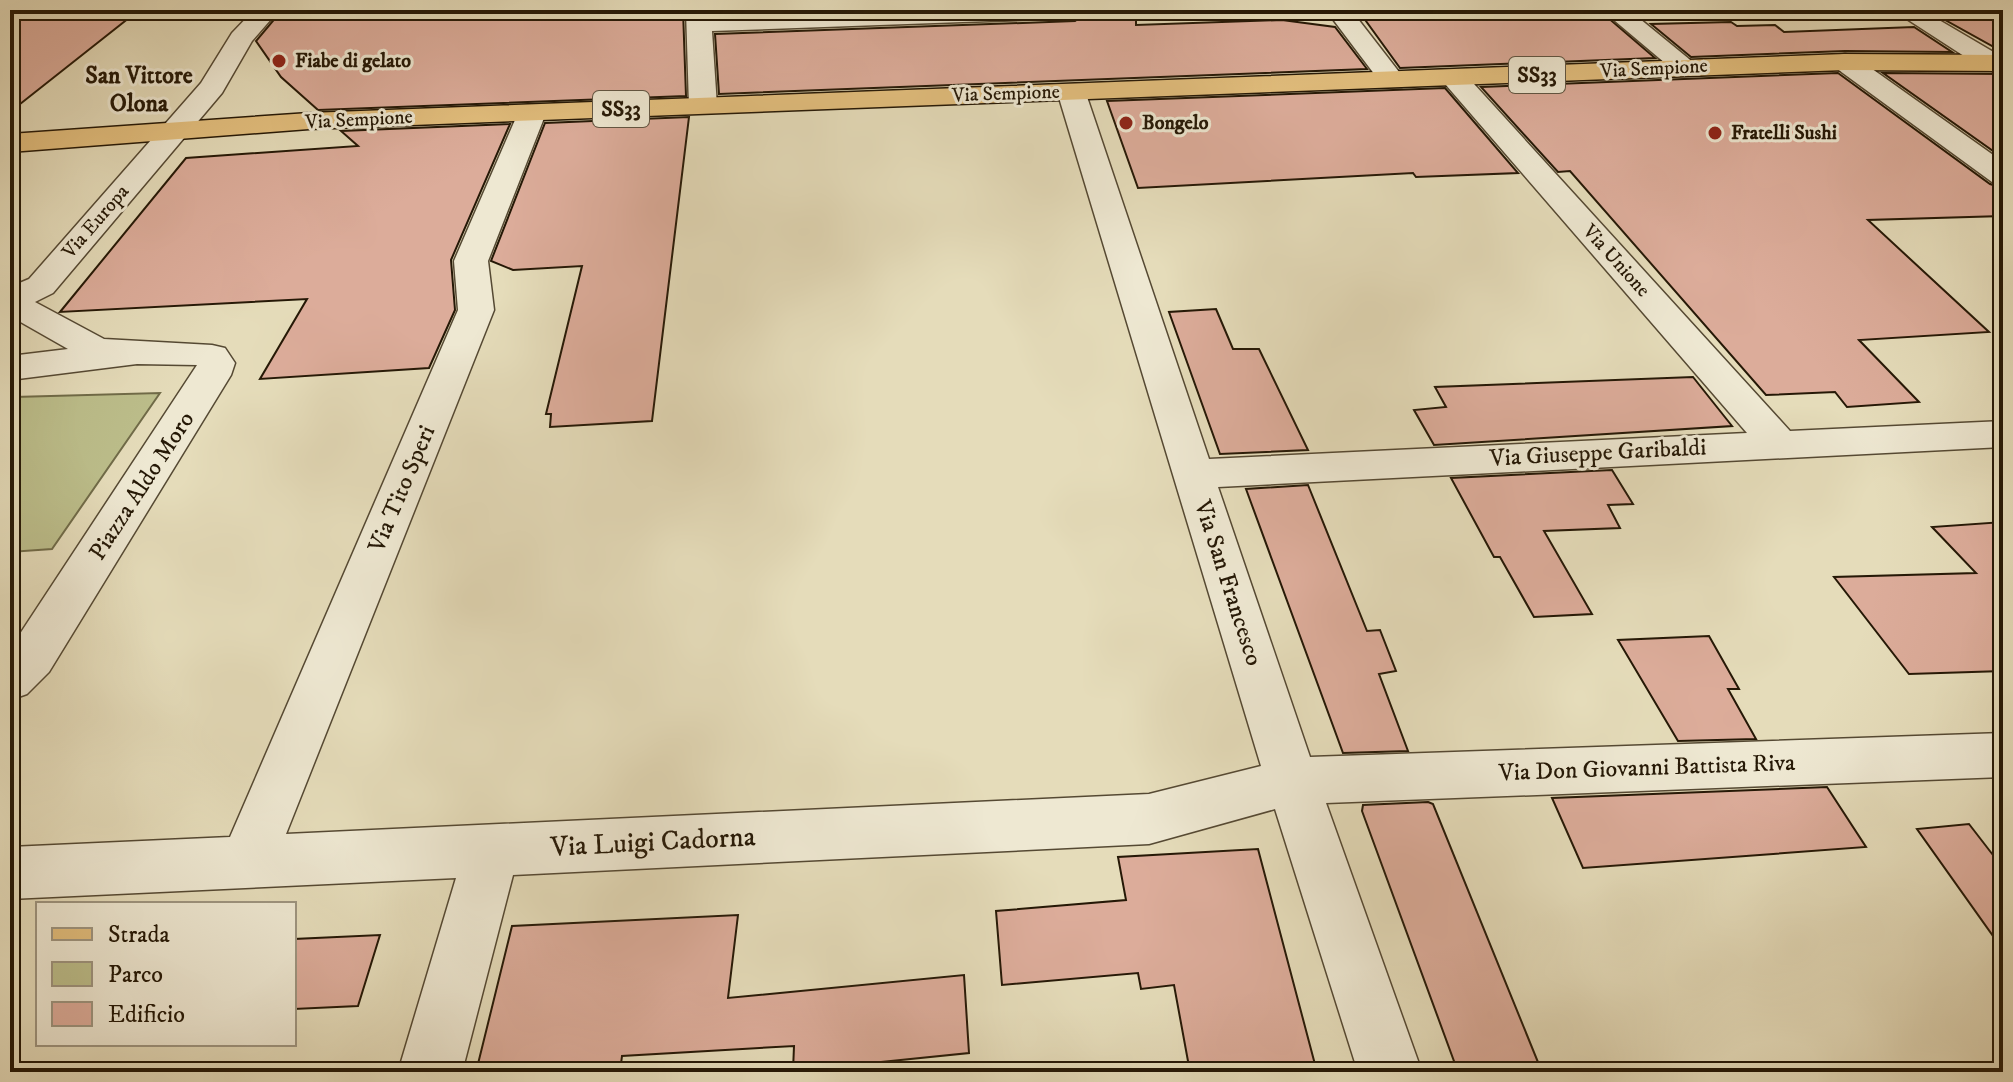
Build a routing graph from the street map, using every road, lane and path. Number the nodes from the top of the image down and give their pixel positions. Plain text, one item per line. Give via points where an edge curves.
1 (267, 10) edge
2 (1338, 10) edge
3 (1614, 10) edge
4 (1905, 10) edge
5 (1075, 11) edge
6 (698, 17) edge
7 (1845, 62) junction
8 (1998, 63) edge
9 (1687, 68) junction
10 (1455, 79) junction
11 (1393, 81) junction
12 (1071, 91) junction
13 (703, 106) junction
14 (532, 113) junction
15 (172, 133) junction
16 (10, 143) edge
17 (2003, 176) edge
18 (10, 301) edge
19 (129, 354) junction
20 (10, 368) edge
21 (2003, 434) edge
22 (1779, 444) junction
23 (1193, 474) junction
24 (10, 680) edge
25 (2003, 755) edge
26 (1292, 781) junction
27 (492, 850) junction
28 (247, 861) junction
29 (10, 873) edge
30 (430, 1072) edge
31 (1390, 1072) edge

1 - 15 street, Via Europa
2 - 11 street
3 - 9 street
4 - 8 street
5 - 6 street
6 - 13 street
7 - 8 main road, Via Sempione / SS33
7 - 9 main road, Via Sempione / SS33
7 - 17 street
9 - 10 main road, Via Sempione / SS33
10 - 11 main road, Via Sempione / SS33
10 - 22 street, Via Unione
11 - 12 main road, Via Sempione / SS33
12 - 13 main road, Via Sempione / SS33
12 - 23 street, Via San Francesco
13 - 14 main road, Via Sempione / SS33
14 - 15 main road, Via Sempione / SS33 via 309,121
14 - 28 street, Via Tito Speri via 471,261 476,310
15 - 16 main road, Via Sempione / SS33
15 - 18 street, Via Europa via 41,286
18 - 19 street via 93,348
19 - 20 street
19 - 24 street, Piazza Aldo Moro via 198,353 212,356 216,363 32,658
21 - 22 street, Via Giuseppe Garibaldi
22 - 23 street, Via Giuseppe Garibaldi
23 - 26 street, Via San Francesco
25 - 26 street, Via Don Giovanni Battista Riva
26 - 27 street, Via Luigi Cadorna via 1149,819
26 - 31 street, Via San Francesco
27 - 28 street, Via Luigi Cadorna
27 - 30 street
28 - 29 street, Via Luigi Cadorna

